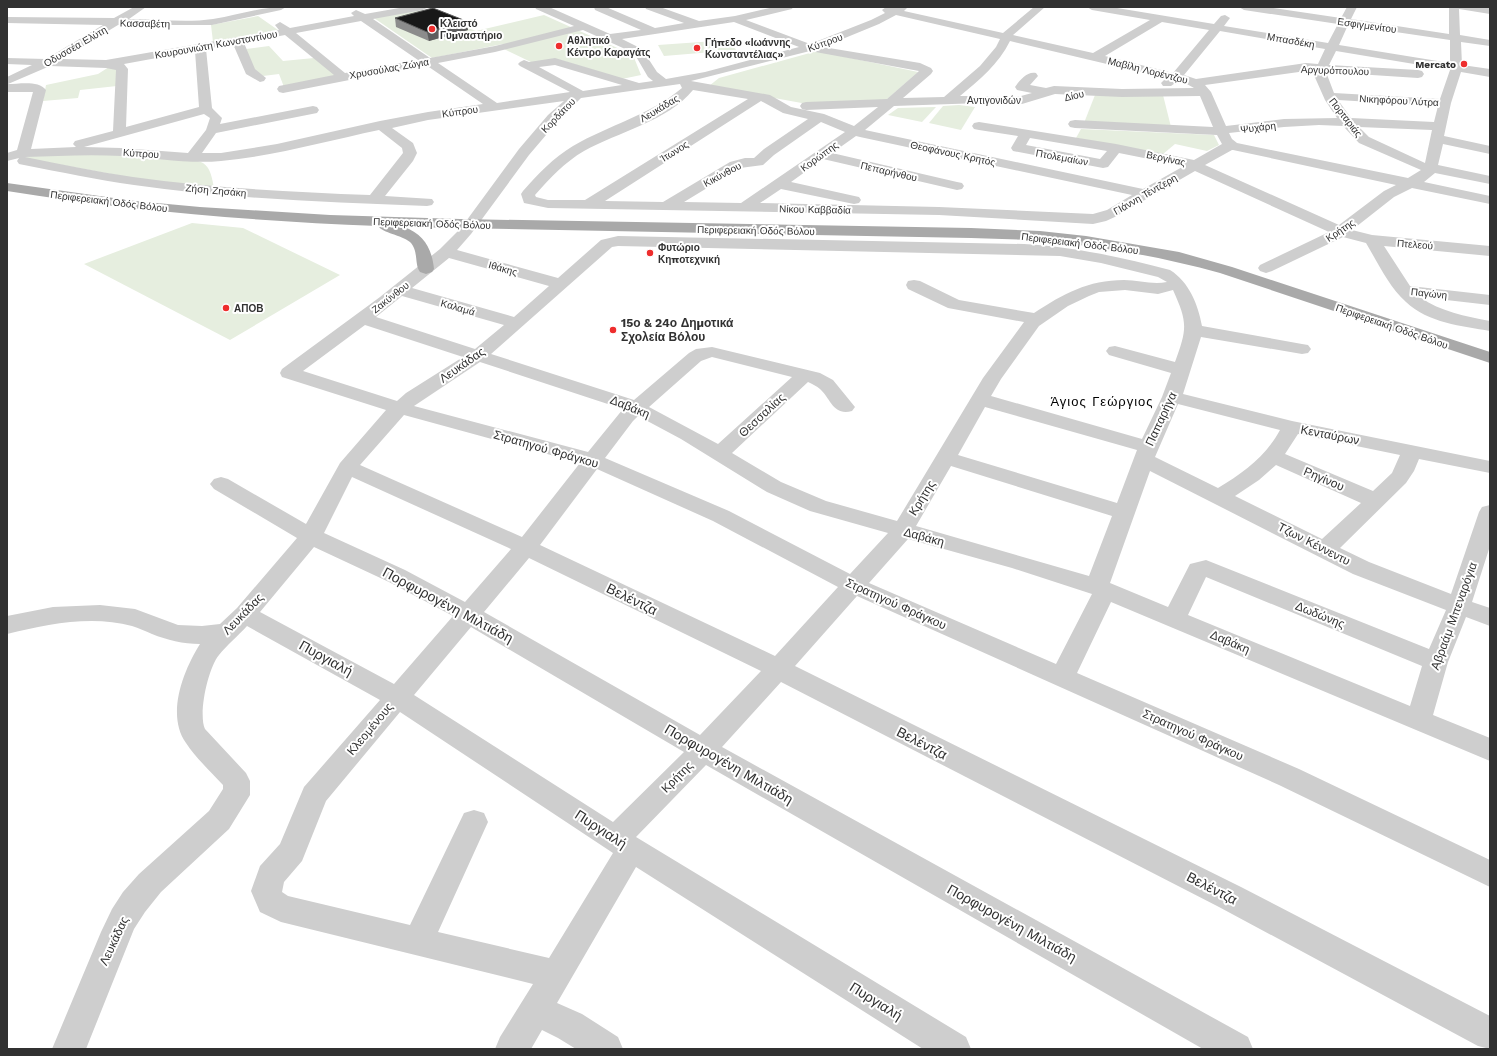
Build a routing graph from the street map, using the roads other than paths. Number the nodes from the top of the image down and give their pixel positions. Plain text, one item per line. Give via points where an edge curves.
1 (141, 7) edge
2 (281, 7) edge
3 (348, 7) edge
4 (423, 7) edge
5 (540, 7) edge
6 (650, 7) edge
7 (785, 7) edge
8 (874, 7) edge
9 (1040, 7) edge
10 (1092, 7) edge
11 (1244, 7) edge
12 (1352, 7) edge
13 (1454, 7) edge
14 (1462, 7) edge
15 (598, 8) edge
16 (720, 10) dead end
17 (900, 10) edge
18 (261, 11) junction
19 (1490, 11) edge
20 (1231, 12) dead end
21 (577, 14) dead end
22 (362, 17) junction
23 (563, 17) junction
24 (1161, 18) junction
25 (738, 19) junction
26 (7, 20) edge
27 (116, 22) junction
28 (1345, 22) junction
29 (697, 25) junction
30 (584, 27) junction
31 (1217, 28) junction
32 (287, 31) junction
33 (653, 32) junction
34 (1005, 36) junction
35 (205, 37) junction
36 (609, 38) junction
37 (1455, 38) junction
38 (238, 40) junction
39 (1490, 43) edge
40 (1332, 47) junction
41 (810, 48) junction
42 (496, 49) junction
43 (1095, 57) junction
44 (7, 61) edge
45 (428, 61) junction
46 (47, 62) junction
47 (106, 64) junction
48 (527, 66) junction
49 (1321, 68) junction
50 (1455, 72) junction
51 (1490, 73) edge
52 (343, 76) junction
53 (1032, 76) dead end
54 (1177, 76) junction
55 (260, 78) dead end
56 (7, 81) edge
57 (664, 83) junction
58 (686, 83) junction
59 (1195, 83) junction
60 (641, 87) junction
61 (7, 88) edge
62 (283, 89) dead end
63 (1046, 92) junction
64 (1150, 92) junction
65 (1205, 92) junction
66 (576, 96) junction
67 (1329, 96) junction
68 (762, 98) junction
69 (994, 99) junction
70 (1029, 99) junction
71 (948, 100) junction
72 (893, 102) junction
73 (1445, 103) junction
74 (494, 106) junction
75 (806, 106) junction
76 (1082, 108) junction
77 (206, 109) junction
78 (313, 110) dead end
79 (819, 118) junction
80 (872, 119) junction
81 (1346, 121) junction
82 (380, 125) junction
83 (1441, 126) junction
84 (212, 130) junction
85 (853, 131) junction
86 (1222, 131) junction
87 (119, 133) junction
88 (1026, 133) junction
89 (1437, 139) junction
90 (970, 140) junction
91 (1068, 140) junction
92 (1230, 145) junction
93 (1116, 148) junction
94 (1490, 150) edge
95 (55, 151) junction
96 (22, 153) junction
97 (822, 155) junction
98 (7, 157) edge
99 (192, 157) junction
100 (758, 162) junction
101 (1194, 165) junction
102 (1430, 169) junction
103 (796, 172) junction
104 (216, 174) junction
105 (34, 177) dead end
106 (1490, 180) edge
107 (779, 184) junction
108 (1409, 184) junction
109 (957, 186) dead end
110 (7, 187) edge
111 (1146, 194) junction
112 (374, 200) junction
113 (530, 200) joint
114 (1490, 200) edge
115 (427, 202) dead end
116 (588, 205) junction
117 (665, 207) junction
118 (744, 208) junction
119 (891, 210) junction
120 (476, 218) junction
121 (1101, 218) joint
122 (366, 221) junction
123 (1341, 232) junction
124 (1372, 240) junction
125 (607, 243) joint
126 (1490, 251) edge
127 (446, 252) junction
128 (1266, 268) junction
129 (426, 269) junction
130 (561, 284) junction
131 (1178, 284) junction
132 (914, 285) dead end
133 (400, 290) junction
134 (1404, 290) junction
135 (1490, 300) edge
136 (363, 318) junction
137 (1036, 319) junction
138 (517, 323) junction
139 (1490, 326) edge
140 (1194, 330) junction
141 (1490, 342) edge
142 (1302, 349) dead end
143 (1115, 351) dead end
144 (477, 356) junction
145 (1490, 358) edge
146 (1182, 370) junction
147 (289, 373) joint
148 (806, 375) junction
149 (1172, 397) junction
150 (980, 399) junction
151 (635, 407) junction
152 (845, 407) dead end
153 (399, 408) junction
154 (1292, 427) junction
155 (1412, 451) junction
156 (1146, 453) junction
157 (719, 454) junction
158 (1273, 456) junction
159 (946, 458) junction
160 (594, 460) junction
161 (1490, 466) edge
162 (347, 467) junction
163 (221, 484) dead end
164 (1219, 496) junction
165 (1376, 501) junction
166 (1124, 512) junction
167 (1490, 512) edge
168 (902, 531) junction
169 (311, 536) junction
170 (526, 547) junction
171 (1325, 550) junction
172 (852, 585) junction
173 (1101, 589) junction
174 (1458, 606) junction
175 (245, 614) junction
176 (470, 615) junction
177 (1490, 617) edge
178 (1174, 619) junction
179 (7, 625) edge
180 (226, 632) junction
181 (1436, 662) junction
182 (778, 669) junction
183 (1062, 678) junction
184 (398, 697) junction
185 (1419, 720) junction
186 (703, 750) junction
187 (1490, 750) edge
188 (474, 822) dead end
189 (623, 844) junction
190 (1490, 874) edge
191 (418, 941) junction
192 (557, 975) junction
193 (536, 1010) junction
194 (1490, 1034) edge
195 (69, 1049) edge
196 (512, 1049) edge
197 (606, 1049) edge
198 (954, 1049) edge
199 (1236, 1049) edge

1 - 27 street, Οδυσσέα Ελύτη
2 - 18 street, Κασσαβέτη
3 - 22 street
4 - 22 street, Κουρουνιώτη Κωνσταντίνου
5 - 23 street
6 - 29 street
7 - 25 street
8 - 17 street, Μαβίλη Λορέντζου
9 - 34 street
10 - 24 street, Μπασδέκη
11 - 28 street, Εσφιγμενίτου
12 - 28 street
13 - 37 street
14 - 19 street
15 - 33 street
16 - 25 street
17 - 34 street, Μαβίλη Λορέντζου
17 - 41 street, Κύπρου
18 - 32 street
18 - 35 street, Κασσαβέτη
20 - 31 street
21 - 23 street
22 - 32 street, Κουρουνιώτη Κωνσταντίνου
22 - 45 street
23 - 30 street
24 - 31 street, Μπασδέκη
24 - 43 street
25 - 29 street
25 - 41 street
26 - 27 street, Κασσαβέτη
27 - 35 street, Κασσαβέτη
27 - 46 street, Οδυσσέα Ελύτη
28 - 37 street, Εσφιγμενίτου
28 - 40 street
29 - 33 street
30 - 36 street
30 - 42 street, Χρυσούλας Ζώγια
31 - 40 street, Μπασδέκη
31 - 54 street
32 - 38 street, Κουρουνιώτη Κωνσταντίνου
32 - 52 street
33 - 36 street
34 - 43 street, Μαβίλη Λορέντζου
34 - 71 street via 1001,48 984,69
35 - 38 street, Κουρουνιώτη Κωνσταντίνου
35 - 47 street, Κουρουνιώτη Κωνσταντίνου
35 - 77 street
36 - 57 street via 641,54 652,74
37 - 39 street, Εσφιγμενίτου
37 - 50 street
38 - 55 street via 250,71
40 - 49 street
40 - 50 street, Μπασδέκη
41 - 58 street, Κύπρου
41 - 72 street, Κορώπης via 927,71
42 - 45 street, Χρυσούλας Ζώγια
42 - 48 street, Κορδάτου
43 - 54 street, Μαβίλη Λορέντζου
44 - 46 street, Κουρουνιώτη Κωνσταντίνου
45 - 52 street, Χρυσούλας Ζώγια
45 - 74 street
46 - 47 street, Κουρουνιώτη Κωνσταντίνου
46 - 56 street, Οδυσσέα Ελύτη
47 - 87 street via 122,69
48 - 60 street via 555,61
48 - 66 street, Κορδάτου via 578,92
49 - 50 street, Αργυρόπουλου
49 - 59 street, Αργυρόπουλου via 1302,67
49 - 67 street, Πορταριάς via 1319,75
50 - 51 street, Αργυρόπουλου
50 - 73 street
52 - 62 street, Χρυσούλας Ζώγια
53 - 63 street via 1021,87
54 - 59 street, Μαβίλη Λορέντζου
54 - 64 street
57 - 58 street, Κύπρου
57 - 60 street, Κύπρου
58 - 68 street, Θεοφάνους Κρητός
58 - 113 street, Λευκάδας via 688,89 664,108 584,146 559,162 528,194
59 - 65 street, Μαβίλη Λορέντζου
60 - 66 street, Κύπρου
61 - 96 street via 40,90
63 - 70 street, Αντιγονιδών
63 - 76 street, Αντιγονιδών via 1054,90
64 - 65 street, Αντιγονιδών
64 - 76 street, Αντιγονιδών
65 - 86 street, Μαβίλη Λορέντζου
66 - 74 street, Κύπρου
66 - 120 street, Κορδάτου via 562,107 534,141
67 - 73 street, Νικηφόρου Λύτρα
67 - 81 street, Πορταριάς
68 - 75 street, Θεοφάνους Κρητός
68 - 79 street, Θεοφάνους Κρητός via 787,110
68 - 116 street, Ίτωνος
69 - 70 street, Αντιγονιδών
69 - 71 street, Αντιγονιδών
69 - 90 street
70 - 76 street, Δίου via 1053,99
71 - 72 street, Αντιγονιδών
72 - 75 street, Αντιγονιδών
72 - 80 street, Κορώπης
73 - 83 street
74 - 82 street, Κύπρου
75 - 80 street, Θεοφάνους Κρητός
76 - 86 street, Ψυχάρη
76 - 91 street
77 - 84 street via 216,118
77 - 87 street
78 - 84 street
79 - 85 street, Θεοφάνους Κρητός
79 - 100 street, Κικύνθου
80 - 85 street, Κορώπης
81 - 83 street, Ψυχάρη
81 - 86 street, Ψυχάρη via 1295,122
81 - 102 street, Πορταριάς via 1368,143
82 - 104 street, Κύπρου via 277,148
82 - 112 street via 408,146 410,153
83 - 89 street
84 - 99 street
85 - 90 street, Θεοφάνους Κρητός
85 - 97 street, Κορώπης
86 - 92 street, Μαβίλη Λορέντζου
87 - 95 street
88 - 90 street, Βεργίνας
88 - 91 street, Βεργίνας
88 - 93 street, Πτολεμαίων via 1018,148 1103,164
89 - 94 street
89 - 102 street
90 - 111 street, Θεοφάνους Κρητός
91 - 93 street, Βεργίνας
92 - 101 street, ΓΙάννη Τέντζερη
92 - 108 street
93 - 101 street, Βεργίνας
95 - 96 street, Κύπρου
95 - 99 street, Κύπρου
96 - 98 street, Κύπρου
97 - 103 street, Κορώπης
97 - 109 street, Πεπαρήνθου
98 - 104 street, Ζήση Ζησάκη via 117,179
99 - 104 street, Κύπρου
100 - 103 street
100 - 117 street, Κικύνθου via 735,164
101 - 111 street, ΓΙάννη Τέντζερη
101 - 123 street, Βεργίνας
102 - 106 street, Πορταριάς
102 - 108 street, Κρήτης via 1424,176
103 - 107 street, Κορώπης
104 - 112 street, Ζήση Ζησάκη
105 - 120 main road, Περιφερειακή Οδός Βόλου via 262,203
107 - 118 street, Κορώπης
107 - 119 street via 876,204
108 - 114 street
108 - 123 street, Κρήτης via 1389,194
110 - 122 main road, Περιφερειακή Οδός Βόλου via 202,212
111 - 121 street, ΓΙάννη Τέντζερη
112 - 115 street, Ζήση Ζησάκη
113 - 116 street, Νίκου Καββαδία via 548,204
116 - 117 street, Νίκου Καββαδία
117 - 118 street, Νίκου Καββαδία
118 - 119 street, Νίκου Καββαδία
119 - 121 street, Νίκου Καββαδία
120 - 122 main road, Περιφερειακή Οδός Βόλου
120 - 127 street, Ζακύνθου
120 - 128 main road, Περιφερειακή Οδός Βόλου via 939,220 1027,224 1092,230 1155,240
120 - 145 main road, Περιφερειακή Οδός Βόλου via 971,233 1086,241 1179,257 1226,270
122 - 129 main road via 396,229 416,240 423,249
123 - 124 street, Πτελεού
123 - 128 street, Κρήτης
124 - 126 street, Πτελεού
124 - 134 street, Παγώνη
125 - 130 street, Λευκάδας
125 - 131 street, Παπαρήγα via 630,241 1024,249 1079,254 1147,268 1167,274
127 - 129 street, Ζακύνθου
127 - 130 street, Ιθάκης
128 - 141 main road, Περιφερειακή Οδός Βόλου
129 - 133 street, Ζακύνθου
130 - 138 street, Λευκάδας
131 - 137 street, Κρήτης via 1158,289 1124,285 1098,287 1062,302
131 - 140 street, Παπαρήγα via 1190,306
132 - 137 street via 954,304
133 - 136 street, Ζακύνθου
133 - 138 street, Καλαμά
134 - 135 street, Παγώνη
134 - 139 street via 1418,305 1433,312
136 - 144 street, Δαβάκη
136 - 147 street, Ζακύνθου
137 - 150 street, Κρήτης via 992,378
138 - 144 street, Λευκάδας
140 - 142 street
140 - 146 street, Παπαρήγα
143 - 146 street
144 - 151 street, Δαβάκη
144 - 153 street, Λευκάδας
146 - 149 street, Παπαρήγα
147 - 153 street, Στρατηγού Φράγκου
148 - 151 street, Κλεομένους via 718,352 707,352 695,357
148 - 152 street via 826,384
148 - 157 street, Θεσσαλίας
149 - 154 street, Κενταύρων
149 - 156 street, Παπαρήγα
150 - 156 street, Τζων Κέννεντυ
150 - 159 street, Κρήτης
151 - 157 street, Δαβάκη
151 - 160 street, Κλεομένους
153 - 160 street, Στρατηγού Φράγκου
153 - 162 street, Λευκάδας
154 - 155 street, Κενταύρων
154 - 158 street
155 - 161 street, Κενταύρων
155 - 165 street via 1402,475
156 - 164 street, Τζων Κέννεντυ
156 - 166 street, Παπαρήγα
157 - 168 street, Δαβάκη via 798,499
158 - 164 street via 1256,473
158 - 165 street, Ρηγίνου
159 - 166 street
159 - 168 street, Κρήτης
160 - 170 street, Κλεομένους
160 - 172 street, Στρατηγού Φράγκου via 721,516
162 - 169 street, Λευκάδας
162 - 170 street, Βελέντζα
163 - 169 street, Πορφυρογένη Μιλτιάδη
164 - 171 street, Τζων Κέννεντυ
165 - 171 street
166 - 173 street, Παπαρήγα
167 - 174 street, Αβραάμ Μπεναρόγια
168 - 172 street, Κρήτης
168 - 173 street, Δαβάκη
169 - 175 street, Λευκάδας
169 - 176 street, Πορφυρογένη Μιλτιάδη via 397,576
170 - 176 street, Κλεομένους
170 - 182 street, Βελέντζα
171 - 174 street, Τζων Κέννεντυ via 1383,578
172 - 182 street, Κρήτης
172 - 183 street, Στρατηγού Φράγκου
173 - 178 street, Δαβάκη
173 - 183 street, Παπαρήγα
174 - 177 street, Τζων Κέννεντυ
174 - 181 street, Αβραάμ Μπεναρόγια
175 - 180 street, Λευκάδας
175 - 184 street, Πυργιαλή
176 - 184 street, Κλεομένους
176 - 186 street, Πορφυρογένη Μιλτιάδη
178 - 181 street, Δωδώνης via 1198,570 1203,568
178 - 185 street, Δαβάκη
179 - 180 street via 61,614 106,614 132,617 164,630 190,635 206,636
180 - 195 street, Λευκάδας via 205,656 193,692 189,718 195,736 236,781 236,795 218,820 150,883 134,902 116,932
181 - 185 street, Αβραάμ Μπεναρόγια
182 - 186 street, Κρήτης
182 - 194 street, Βελέντζα via 1230,897
183 - 190 street, Στρατηγού Φράγκου via 1289,777
184 - 189 street, Πυργιαλή
184 - 191 street, Κλεομένους via 314,795 292,852 271,875 266,891 271,902 280,908
185 - 187 street, Δαβάκη
186 - 189 street, Κρήτης
186 - 199 street, Πορφυρογένη Μιλτιάδη
188 - 191 street
189 - 192 street, Κρήτης
189 - 198 street, Πυργιαλή
191 - 192 street, Κλεομένους
192 - 193 street, Κρήτης
193 - 196 street, Κρήτης
193 - 197 street via 570,1026

